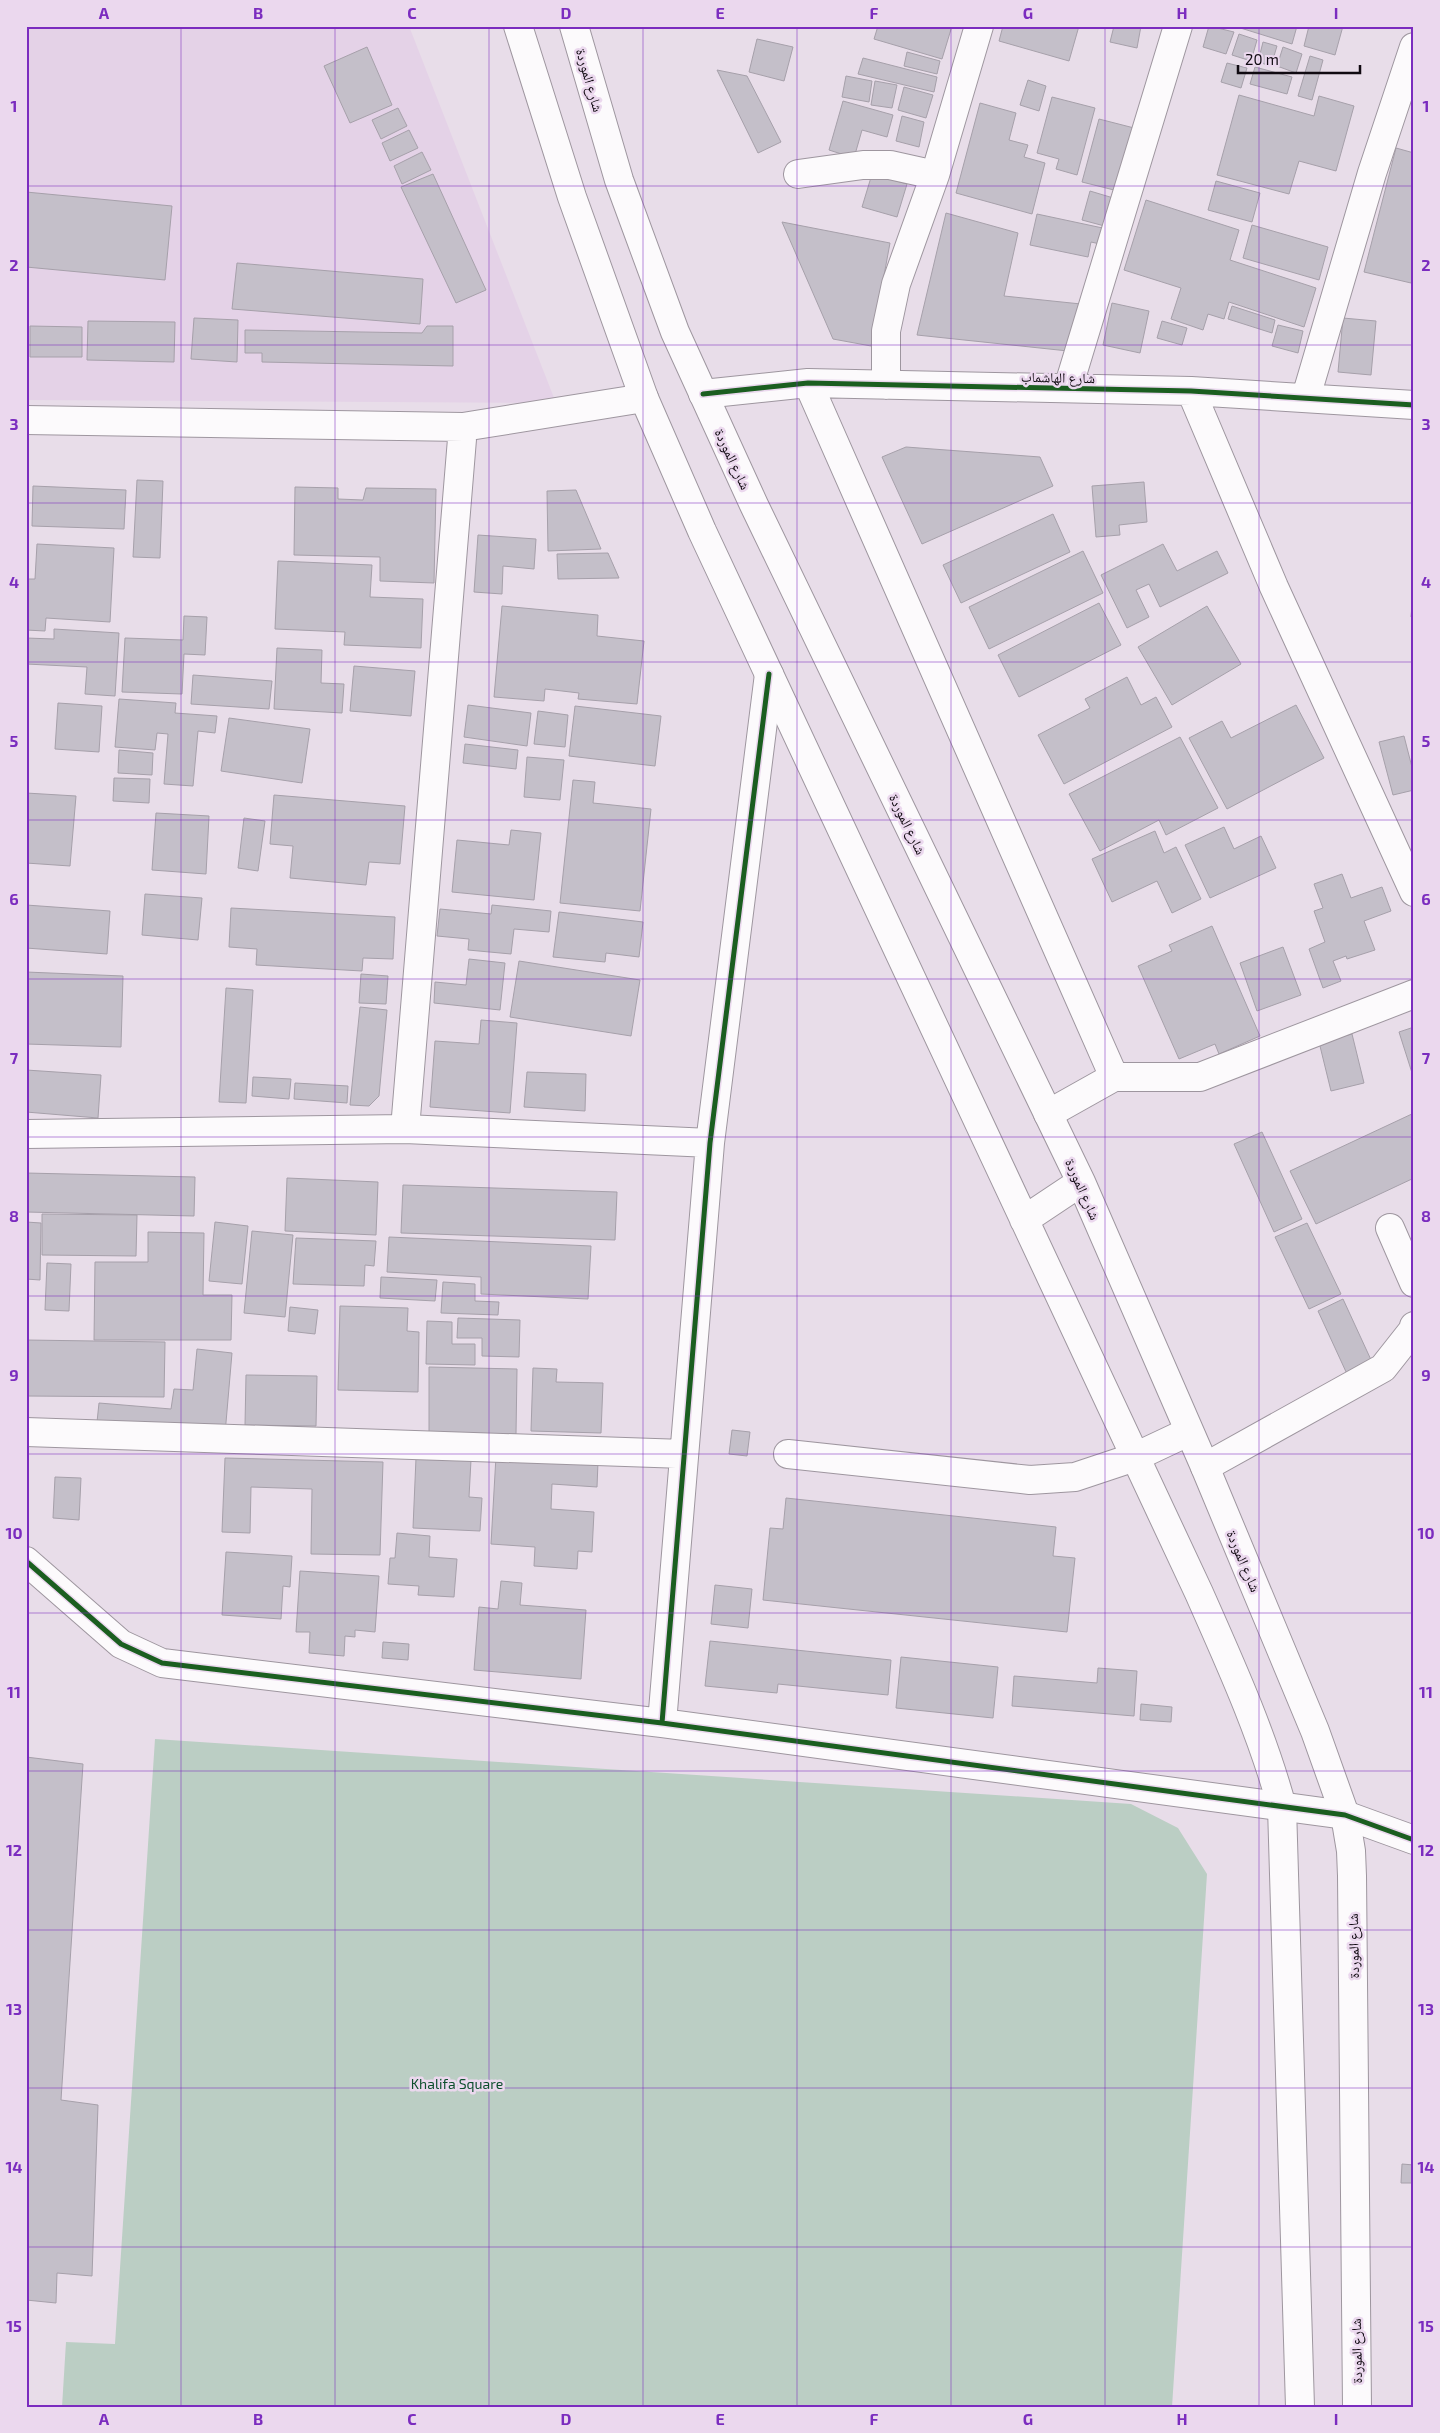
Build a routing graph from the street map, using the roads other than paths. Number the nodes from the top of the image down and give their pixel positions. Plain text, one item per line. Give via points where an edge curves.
1 (518, 26) edge
2 (574, 26) edge
3 (979, 26) edge
4 (1178, 26) edge
5 (1414, 47) edge
6 (798, 174) dead end
7 (935, 175) junction
8 (808, 383) junction
9 (886, 385) junction
10 (1068, 388) junction
11 (1191, 391) junction
12 (703, 394) junction
13 (1306, 397) junction
14 (644, 398) junction
15 (1414, 405) edge
16 (26, 420) edge
17 (463, 427) junction
18 (769, 674) junction
19 (1414, 892) edge
20 (1414, 994) edge
21 (1114, 1078) junction
22 (1048, 1114) junction
23 (405, 1130) junction
24 (26, 1134) edge
25 (710, 1142) junction
26 (1081, 1182) junction
27 (1024, 1220) junction
28 (1390, 1228) dead end
29 (1414, 1283) edge
30 (1414, 1326) edge
31 (26, 1432) edge
32 (1188, 1432) junction
33 (684, 1454) junction
34 (788, 1454) dead end
35 (1135, 1457) junction
36 (1205, 1467) junction
37 (26, 1561) edge
38 (662, 1723) junction
39 (1282, 1807) junction
40 (1345, 1815) junction
41 (1414, 1840) edge
42 (1300, 2407) edge
43 (1357, 2407) edge

1 - 14 street via 572,196
2 - 12 street, شارع الموردة via 619,180 675,332
3 - 7 street
4 - 10 street
5 - 13 street via 1372,173
6 - 7 street via 863,164 890,165
7 - 9 street via 896,284 886,331
8 - 9 street, شارع الهاشماب
8 - 12 street, شارع الهاشماب
8 - 21 street
9 - 10 street, شارع الهاشماب
10 - 11 street, شارع الهاشماب
11 - 13 street, شارع الهاشماب
11 - 19 street via 1274,588
12 - 22 street, شارع الموردة
13 - 15 street, شارع الهاشماب
14 - 17 street
14 - 18 street
16 - 17 street
17 - 23 street
18 - 25 street
18 - 27 street
20 - 21 street via 1200,1077
21 - 22 street
22 - 26 street, شارع الموردة
23 - 24 street
23 - 25 street
25 - 33 street
26 - 27 street
26 - 32 street, شارع الموردة
27 - 35 street
28 - 29 street
30 - 36 street via 1383,1368
31 - 33 street
32 - 35 street
32 - 36 street, شارع الموردة
33 - 38 street
34 - 35 street via 1030,1480 1075,1478
35 - 39 street via 1249,1707 1270,1761
36 - 40 street, شارع الموردة via 1315,1731
37 - 38 street via 121,1644 162,1663
38 - 39 street
39 - 40 street
39 - 42 street
40 - 41 street
40 - 43 street, شارع الموردة via 1352,1868

